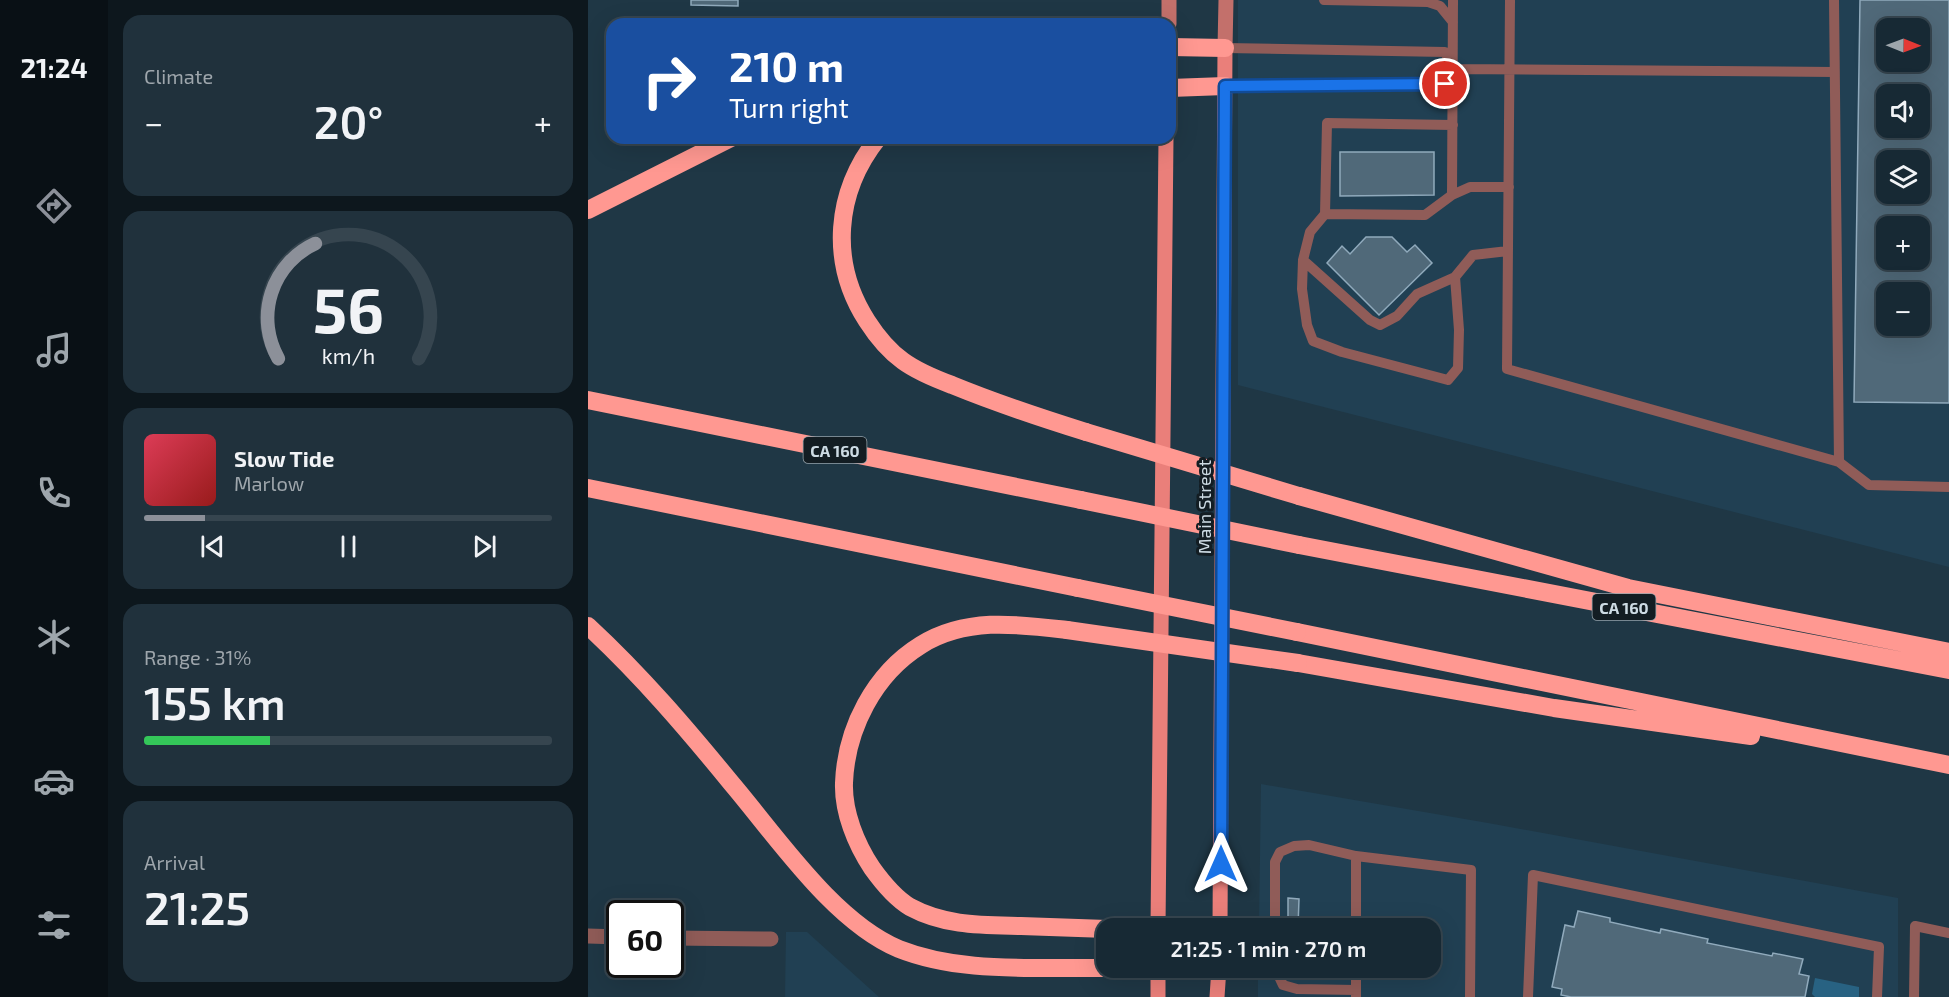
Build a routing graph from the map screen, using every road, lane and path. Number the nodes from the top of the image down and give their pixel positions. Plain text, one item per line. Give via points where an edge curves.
1 (1169, 0) edge
2 (1226, 0) edge
3 (1324, 0) edge
4 (1453, 0) edge
5 (1510, 0) edge
6 (1834, 0) edge
7 (1168, 18) edge
8 (1453, 22) junction
9 (1176, 47) edge
10 (1225, 48) junction
11 (1453, 69) junction
12 (1510, 70) junction
13 (1834, 72) junction
14 (1225, 86) junction
15 (1176, 88) edge
16 (1453, 125) junction
17 (719, 144) edge
18 (874, 144) edge
19 (1166, 144) edge
20 (1509, 188) junction
21 (1452, 195) junction
22 (588, 210) edge
23 (1325, 214) junction
24 (1508, 251) junction
25 (1303, 260) junction
26 (1455, 278) junction
27 (588, 400) edge
28 (1839, 462) junction
29 (1949, 486) edge
30 (588, 488) edge
31 (588, 626) edge
32 (1949, 652) edge
33 (1949, 670) edge
34 (1905, 756) junction
35 (1949, 765) edge
36 (1356, 856) junction
37 (1158, 918) edge
38 (1220, 918) edge
39 (1275, 918) edge
40 (1356, 918) edge
41 (1096, 928) edge
42 (1949, 933) edge
43 (588, 936) edge
44 (606, 937) edge
45 (684, 938) edge
46 (771, 939) dead end
47 (1096, 968) edge
48 (1159, 978) edge
49 (1218, 978) edge
50 (1280, 978) edge
51 (1356, 978) edge
52 (1356, 994) edge
53 (1158, 997) edge
54 (1217, 997) edge
55 (1470, 997) edge
56 (1528, 997) edge
57 (1878, 997) edge
58 (1914, 997) edge

1 - 7 main road
2 - 10 main road
3 - 8 lane via 1428,2 1440,6
4 - 8 lane
5 - 12 lane
6 - 13 lane
8 - 11 lane
9 - 10 highway
10 - 11 lane via 1444,52
10 - 14 main road, Main Street
11 - 12 lane
11 - 14 lane via 1445,84
11 - 16 lane
12 - 13 lane
12 - 20 lane
13 - 28 lane
14 - 15 highway
14 - 38 main road, Main Street
16 - 21 lane
16 - 23 lane via 1327,123
17 - 22 highway
18 - 32 highway, bridge via 856,170 846,202 840,240 846,274 856,304 877,336 902,361 932,377 1086,432 1628,588
19 - 37 main road
20 - 21 lane via 1470,187
20 - 24 lane
21 - 23 lane via 1425,215
23 - 25 lane via 1310,232
24 - 26 lane via 1473,255
24 - 28 lane via 1507,369
25 - 26 lane via 1380,325 1397,316 1417,294
25 - 26 lane via 1302,289 1313,341 1448,380 1458,368 1460,330
27 - 33 highway, CA 160, bridge via 1299,545
28 - 29 lane via 1869,485
30 - 34 highway, bridge
31 - 47 highway via 682,723 812,879 864,928 898,948 931,959 1007,968
34 - 35 highway
34 - 41 highway, bridge via 1621,718 1298,663 1017,624 981,624 948,632 921,645 895,665 873,691 858,719 848,753 844,784 849,817 862,852 882,882 908,906 938,920 969,925
36 - 39 lane via 1309,845 1280,852 1275,862
36 - 40 lane
36 - 55 lane via 1471,870
42 - 58 lane via 1915,926
43 - 44 street
45 - 46 street
48 - 53 main road
49 - 54 main road
50 - 52 lane via 1283,985 1297,989
51 - 52 lane
56 - 57 lane via 1533,874 1879,947

